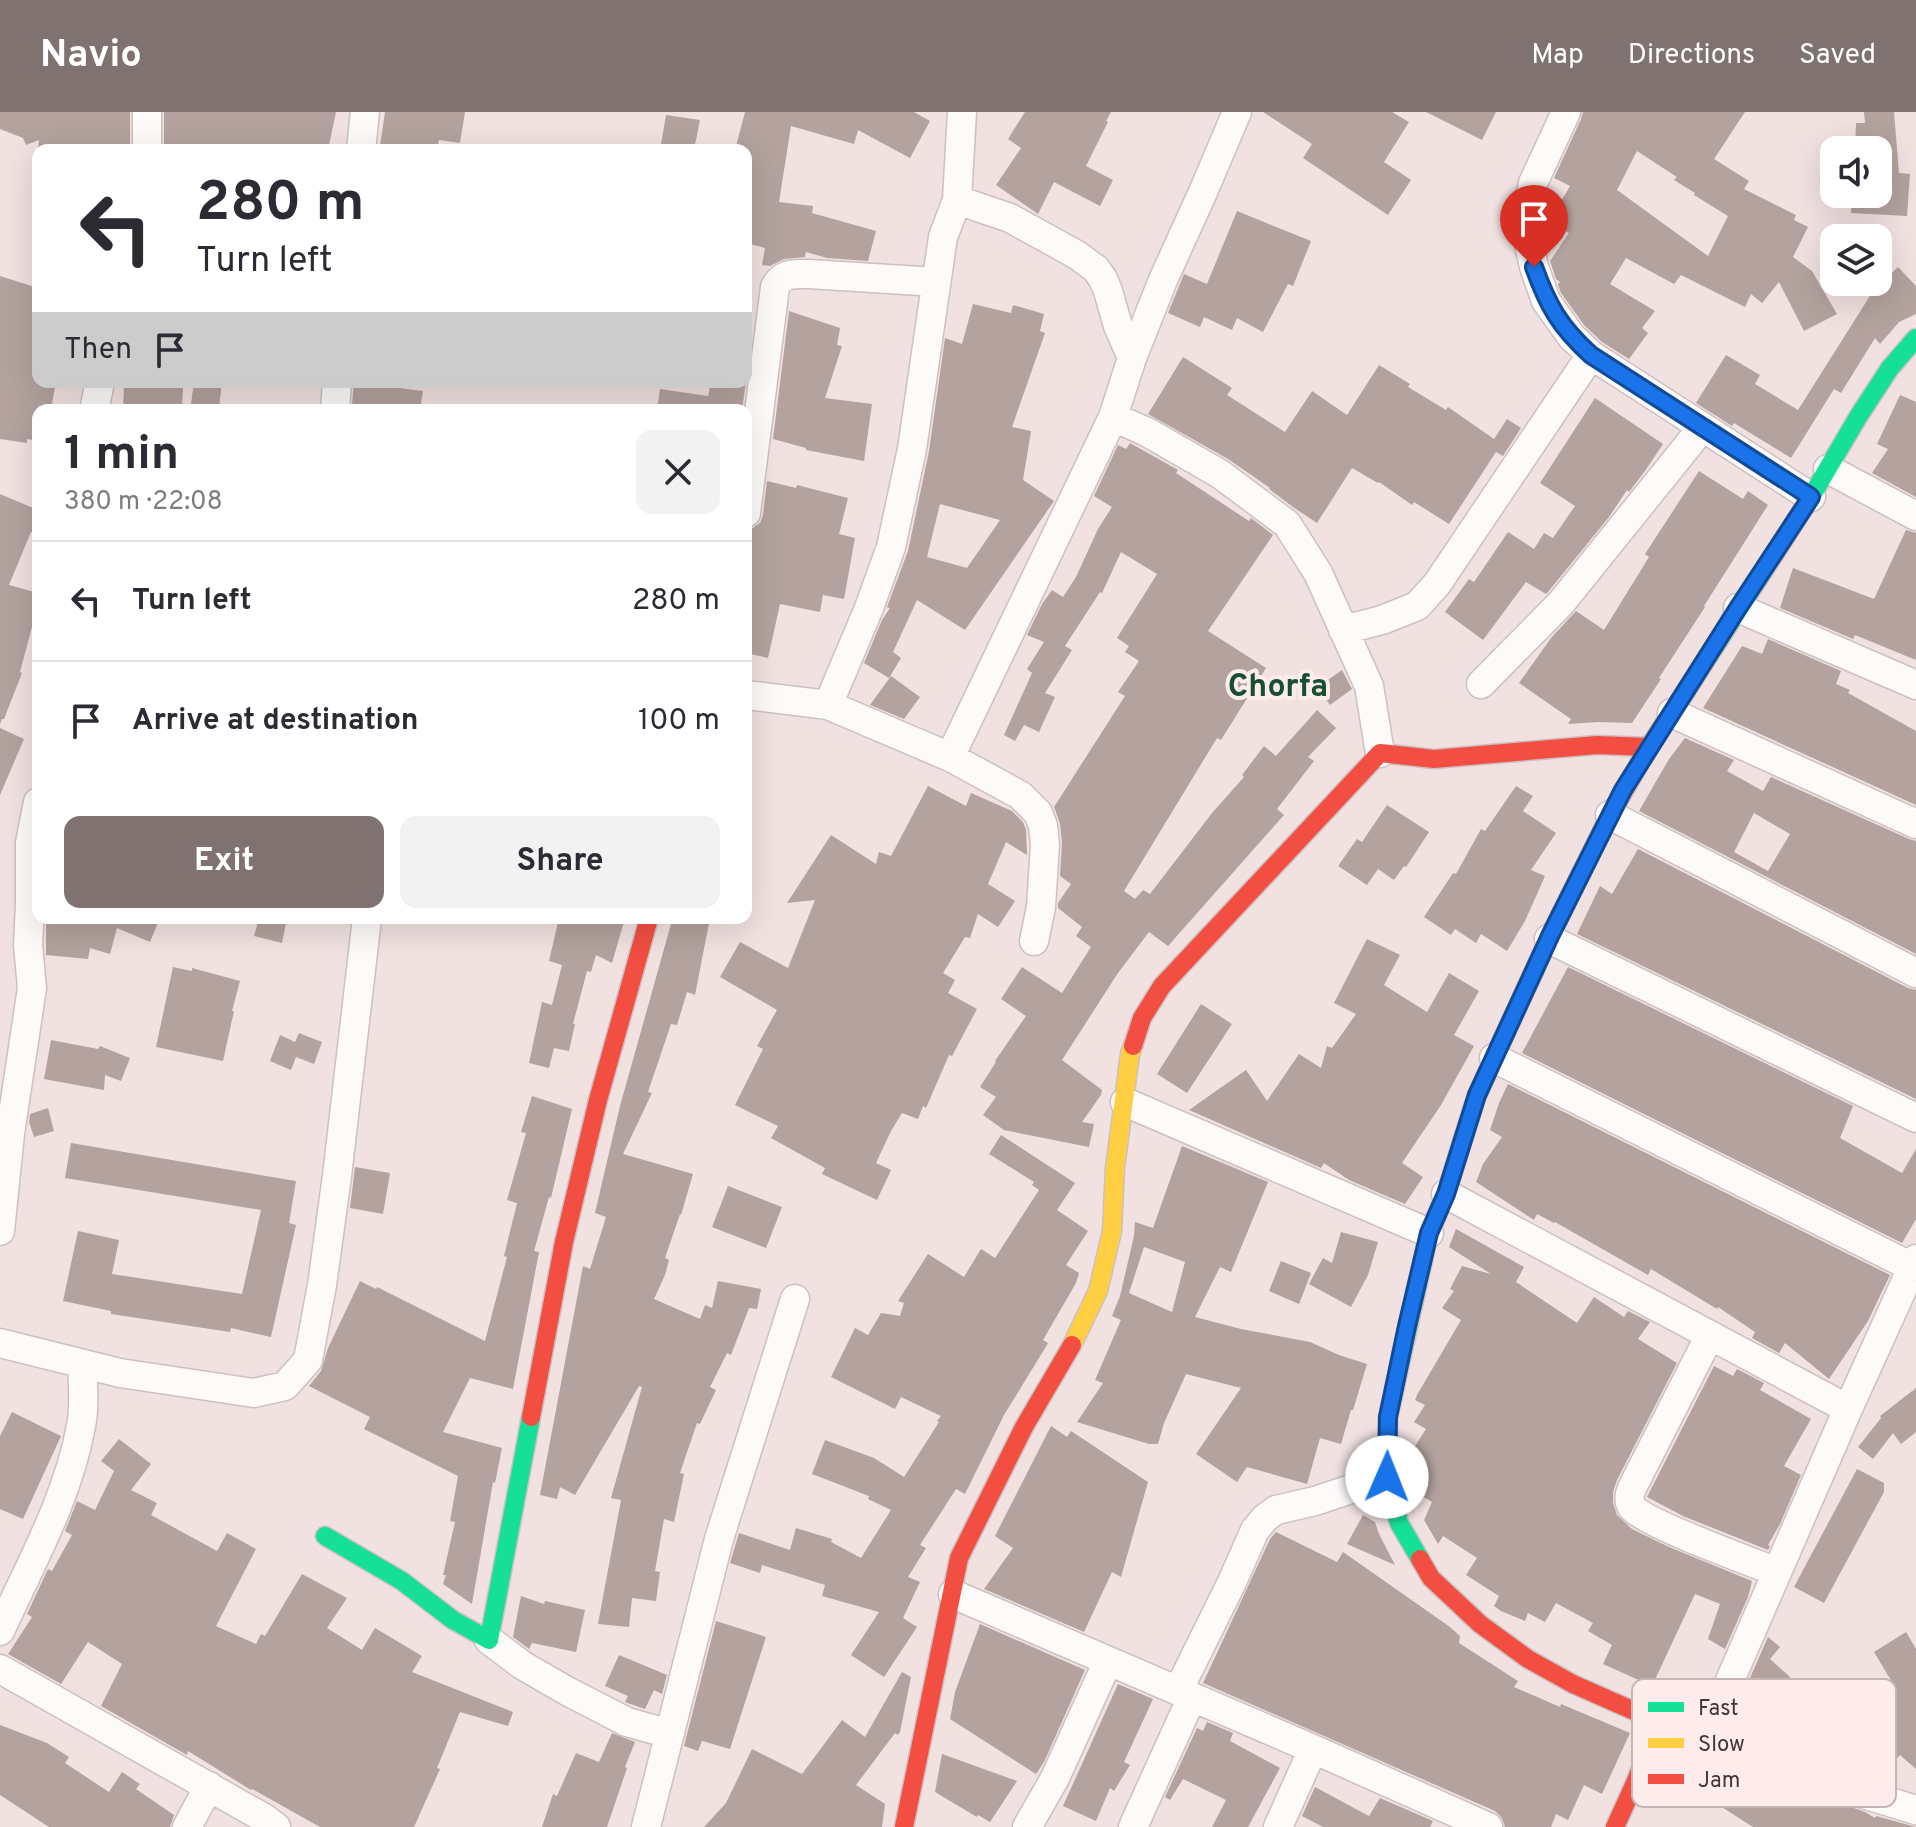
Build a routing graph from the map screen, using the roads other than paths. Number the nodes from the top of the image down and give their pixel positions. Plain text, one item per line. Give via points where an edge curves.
1 (147, 112) edge
2 (365, 112) edge
3 (962, 112) edge
4 (1237, 112) edge
5 (1566, 112) edge
6 (147, 144) edge
7 (362, 144) edge
8 (957, 200) junction
9 (936, 282) junction
10 (1916, 338) edge
11 (1591, 355) junction
12 (1132, 358) junction
13 (1113, 417) junction
14 (1702, 428) junction
15 (752, 466) edge
16 (1828, 469) junction
17 (1811, 497) junction
18 (1916, 516) edge
19 (1738, 608) junction
20 (1343, 630) junction
21 (1481, 684) dead end
22 (1916, 685) edge
23 (752, 696) edge
24 (828, 705) junction
25 (1672, 713) junction
26 (1649, 747) junction
27 (1380, 753) junction
28 (950, 757) junction
29 (1610, 815) junction
30 (1916, 824) edge
31 (32, 833) edge
32 (366, 924) edge
33 (647, 924) edge
34 (1549, 939) junction
35 (1034, 941) dead end
36 (1916, 973) edge
37 (1494, 1058) junction
38 (1125, 1102) junction
39 (1916, 1118) edge
40 (1446, 1194) junction
41 (0, 1231) edge
42 (1429, 1233) junction
43 (1914, 1263) edge
44 (795, 1299) dead end
45 (1710, 1335) junction
46 (0, 1343) edge
47 (82, 1364) junction
48 (1848, 1409) junction
49 (1387, 1477) junction
50 (325, 1536) dead end
51 (1777, 1572) junction
52 (953, 1594) junction
53 (0, 1631) edge
54 (489, 1640) junction
55 (1108, 1661) junction
56 (0, 1669) edge
57 (1731, 1679) edge
58 (1185, 1694) junction
59 (1632, 1709) edge
60 (670, 1734) junction
61 (1313, 1749) junction
62 (209, 1786) junction
63 (1632, 1790) edge
64 (1891, 1807) edge
65 (1911, 1816) edge
66 (187, 1827) edge
67 (276, 1827) edge
68 (646, 1827) edge
69 (904, 1827) edge
70 (1027, 1827) edge
71 (1133, 1827) edge
72 (1278, 1827) edge
73 (1488, 1827) edge
74 (1615, 1827) edge

1 - 6 street
2 - 7 street
3 - 8 street
4 - 12 street
5 - 11 street via 1533,183 1525,226 1546,301
8 - 9 street via 943,237
8 - 12 street via 1010,218 1096,269
9 - 15 street via 809,274 779,280
9 - 24 street via 912,449 891,547
10 - 16 street via 1890,368
11 - 14 street
11 - 20 street via 1437,584 1417,606
12 - 13 street
13 - 20 street via 1220,474 1287,524 1318,573
13 - 28 street
14 - 17 street
14 - 21 street via 1561,603
16 - 17 street
16 - 18 street
17 - 19 street
19 - 22 street
19 - 25 street
20 - 27 street via 1369,686
23 - 24 street
24 - 28 street
25 - 26 street
25 - 30 street
26 - 27 street via 1597,745 1434,759
26 - 29 street
27 - 38 street via 1162,986 1142,1018 1130,1054
28 - 35 street via 1020,795 1038,813 1045,844
29 - 34 street
29 - 36 street
31 - 41 street via 32,988
32 - 47 street via 337,1176 308,1360 285,1386 254,1393
33 - 54 street via 564,1242
34 - 37 street
34 - 39 street
37 - 40 street
37 - 43 street
38 - 42 street
38 - 52 street via 1112,1231 1098,1291 959,1558
40 - 42 street
40 - 45 street
42 - 49 street via 1388,1417
43 - 48 street
44 - 60 street via 719,1539
45 - 48 street
45 - 51 street via 1634,1484 1631,1506 1640,1516
46 - 47 street
47 - 53 street via 82,1424 67,1478
48 - 51 street
49 - 58 street via 1276,1510 1265,1518 1255,1530
49 - 59 street via 1399,1523 1431,1578 1528,1659
50 - 54 street
51 - 57 street
52 - 55 street
52 - 69 street
54 - 60 street via 522,1665 615,1716
55 - 58 street
55 - 70 street
56 - 62 street
58 - 61 street
58 - 71 street
60 - 68 street
61 - 72 street
61 - 73 street
62 - 66 street
62 - 67 street
63 - 74 street
64 - 65 street

